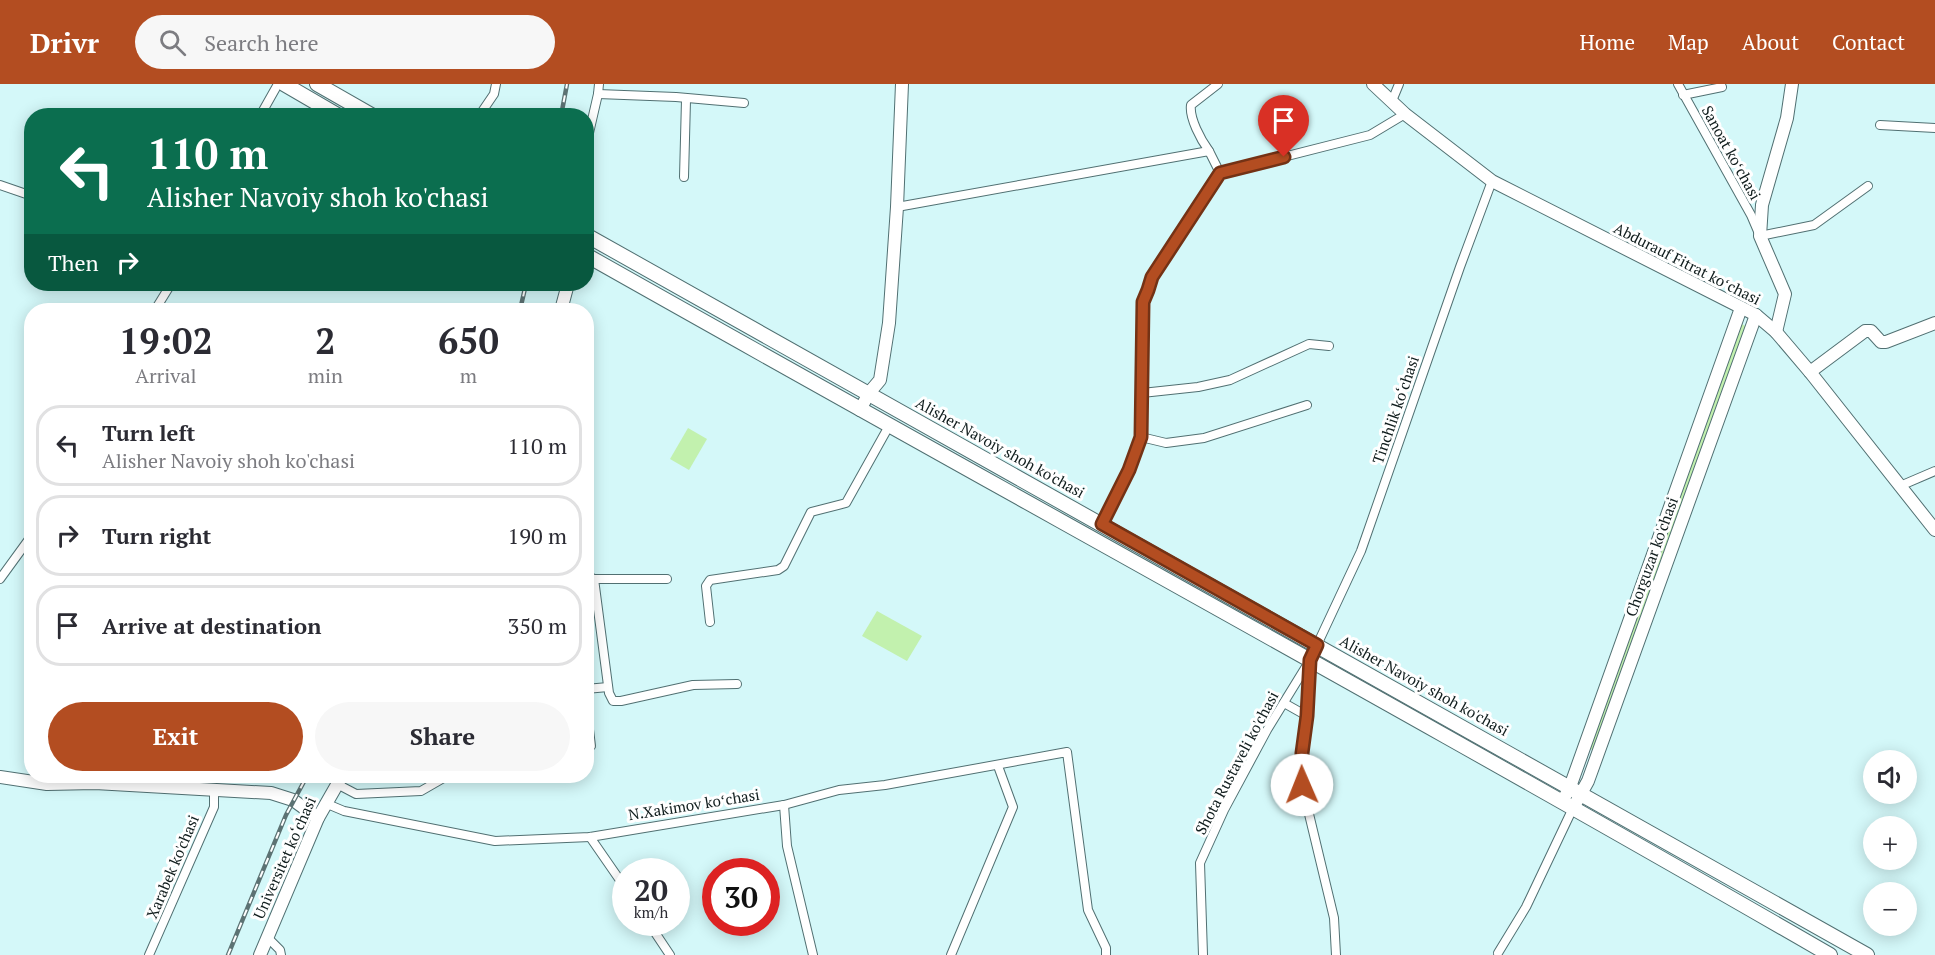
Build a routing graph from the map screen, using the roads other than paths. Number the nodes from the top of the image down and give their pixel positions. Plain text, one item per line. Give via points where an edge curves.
1 (278, 84) edge
2 (284, 84) edge
3 (317, 84) edge
4 (496, 84) edge
5 (902, 84) edge
6 (1218, 84) edge
7 (1373, 84) edge
8 (1399, 84) edge
9 (1678, 84) edge
10 (1792, 84) edge
11 (1722, 87) dead end
12 (598, 89) edge
13 (1683, 95) junction
14 (686, 100) junction
15 (1392, 101) junction
16 (744, 104) dead end
17 (264, 108) edge
18 (325, 108) edge
19 (360, 108) edge
20 (485, 108) edge
21 (594, 108) edge
22 (1405, 114) junction
23 (1880, 124) dead end
24 (1935, 128) edge
25 (1209, 151) junction
26 (1220, 173) junction
27 (684, 177) dead end
28 (1492, 181) junction
29 (0, 185) edge
30 (1868, 186) dead end
31 (24, 193) edge
32 (897, 207) junction
33 (1760, 236) junction
34 (594, 239) edge
35 (594, 260) edge
36 (1741, 308) junction
37 (1756, 315) junction
38 (1935, 323) edge
39 (1776, 332) junction
40 (767, 336) junction
41 (1329, 346) dead end
42 (758, 352) junction
43 (1810, 372) junction
44 (869, 393) junction
45 (1142, 393) junction
46 (1307, 405) dead end
47 (860, 411) junction
48 (889, 426) junction
49 (1141, 437) junction
50 (1935, 471) edge
51 (1900, 486) junction
52 (1045, 492) junction
53 (1036, 507) junction
54 (1102, 524) junction
55 (1935, 530) edge
56 (24, 546) edge
57 (594, 577) edge
58 (0, 579) edge
59 (667, 579) dead end
60 (1206, 583) junction
61 (1229, 596) junction
62 (1197, 599) junction
63 (594, 601) edge
64 (1221, 612) junction
65 (710, 622) dead end
66 (1317, 645) junction
67 (1310, 660) junction
68 (737, 684) dead end
69 (608, 687) junction
70 (594, 688) edge
71 (1284, 703) junction
72 (1307, 716) junction
73 (998, 766) junction
74 (0, 777) edge
75 (24, 781) edge
76 (40, 783) edge
77 (95, 783) edge
78 (95, 783) edge
79 (337, 783) edge
80 (343, 783) edge
81 (437, 783) edge
82 (214, 789) junction
83 (1576, 790) junction
84 (326, 803) junction
85 (784, 805) junction
86 (1567, 805) junction
87 (318, 818) junction
88 (590, 837) junction
89 (612, 869) edge
90 (657, 936) edge
91 (267, 938) junction
92 (1498, 953) dead end
93 (149, 955) edge
94 (260, 955) edge
95 (281, 955) edge
96 (670, 955) edge
97 (813, 955) edge
98 (951, 955) edge
99 (1106, 955) edge
100 (1203, 955) edge
101 (1336, 955) edge
102 (1830, 955) edge
103 (1867, 955) edge

1 - 17 street
2 - 18 main road
3 - 19 main road
4 - 20 street
5 - 32 main road
6 - 25 street via 1191,105 1190,111
7 - 15 main road, Abdurauf Fitrat koʻchasi
8 - 15 street
9 - 13 street, Sanoat koʻchasi
10 - 33 main road via 1787,118 1762,205
11 - 13 street
12 - 14 street
12 - 21 street
13 - 33 street, Sanoat koʻchasi
14 - 16 street
14 - 27 street
15 - 22 main road, Abdurauf Fitrat koʻchasi
22 - 26 street via 1370,135
22 - 28 main road, Abdurauf Fitrat koʻchasi
23 - 24 street
25 - 26 street
25 - 32 street
26 - 45 street via 1152,277 1143,302
28 - 36 main road, Abdurauf Fitrat koʻchasi
28 - 66 street, Tinchlik kо‘chasi via 1361,551
29 - 31 street
30 - 33 street via 1814,225
32 - 44 main road via 889,323 880,380
33 - 39 main road via 1785,294
34 - 40 main road, Alisher Navoiy shoh ko'chasi
35 - 42 main road
36 - 37 main road, Abdurauf Fitrat koʻchasi
36 - 83 main road, Chorguzar ko'chasi via 1644,574
37 - 39 main road, Abdurauf Fitrat koʻchasi
37 - 83 main road, Chorguzar ko'chasi
38 - 43 main road via 1886,342 1865,331
39 - 43 main road, Abdurauf Fitrat koʻchasi
40 - 42 main road
40 - 44 main road, Alisher Navoiy shoh ko'chasi
41 - 45 street via 1309,344 1230,380
42 - 47 main road
43 - 51 main road, Abdurauf Fitrat koʻchasi
44 - 47 main road
44 - 52 main road, Alisher Navoiy shoh ko'chasi
45 - 49 street
46 - 49 street via 1204,438 1166,443
47 - 48 main road
48 - 53 main road
48 - 65 street via 846,503 811,512 784,566 707,582
49 - 54 street
50 - 51 street
51 - 55 main road, Abdurauf Fitrat koʻchasi
52 - 53 main road
52 - 54 main road, Alisher Navoiy shoh ko'chasi
53 - 62 main road
54 - 60 main road, Alisher Navoiy shoh ko'chasi
56 - 58 street
57 - 59 street
60 - 61 main road, Alisher Navoiy shoh ko'chasi
60 - 62 main road
61 - 64 main road
61 - 66 main road, Alisher Navoiy shoh ko'chasi
62 - 64 main road
63 - 69 street
64 - 67 main road
66 - 67 street, Tinchlik kо‘chasi
66 - 83 main road, Alisher Navoiy shoh ko'chasi
67 - 71 street, Shota Rustaveli ko'chasi
67 - 72 street
67 - 86 main road
68 - 69 street via 693,685 621,701 613,701
69 - 70 street
71 - 72 street
71 - 100 street, Shota Rustaveli ko'chasi via 1224,810 1200,863
72 - 101 street via 1302,785 1334,918
73 - 85 street, N.Xakimov koʻchasi via 839,790
73 - 98 street via 1013,807
73 - 99 street, N.Xakimov koʻchasi via 1067,752 1088,910
74 - 75 main road
76 - 77 main road
78 - 82 main road
79 - 84 main road, Universitet kо‘chasi
80 - 81 street via 356,794 421,791
82 - 87 main road via 271,793 293,800
82 - 93 street, Xarabek ko'chasi via 214,807
83 - 86 main road, Chorguzar ko'chasi
83 - 103 main road, Alisher Navoiy shoh ko'chasi
84 - 87 main road, Universitet kо‘chasi
84 - 88 street, N.Xakimov koʻchasi via 345,811 495,841
85 - 88 street, N.Xakimov koʻchasi
85 - 97 street via 787,846
86 - 92 street via 1526,907
86 - 102 main road
87 - 91 main road, Universitet kо‘chasi
88 - 89 street
90 - 96 street
91 - 94 main road, Universitet kо‘chasi
91 - 95 street

